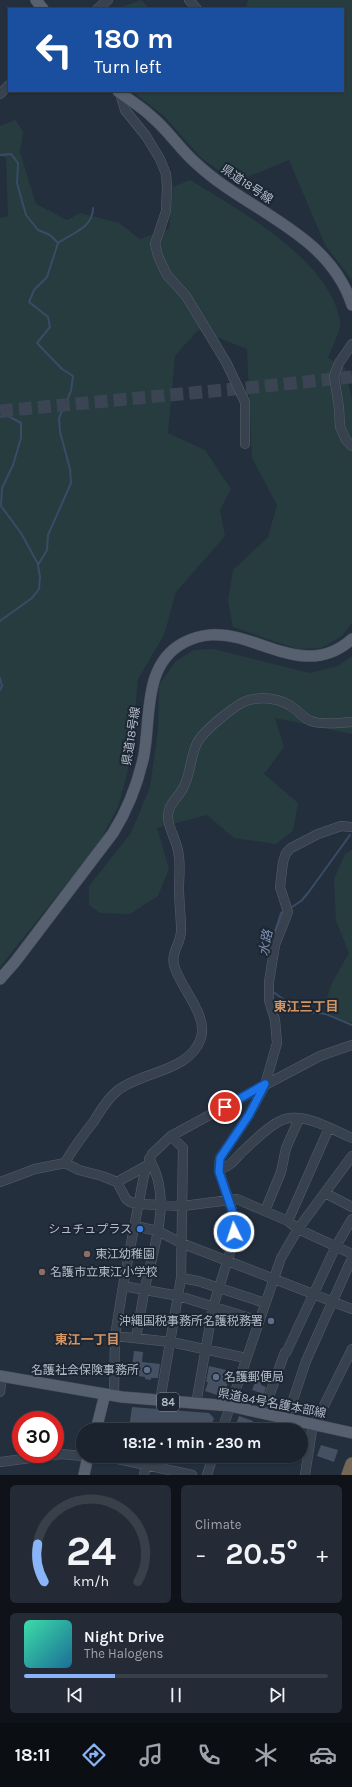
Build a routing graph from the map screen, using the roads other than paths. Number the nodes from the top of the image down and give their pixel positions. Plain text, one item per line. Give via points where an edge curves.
1 (36, 0) edge
2 (108, 0) edge
3 (190, 0) edge
4 (42, 8) edge
5 (98, 8) edge
6 (196, 8) edge
7 (8, 86) edge
8 (119, 92) edge
9 (0, 94) edge
10 (352, 305) edge
11 (352, 344) edge
12 (245, 444) dead end
13 (352, 446) edge
14 (352, 639) edge
15 (352, 722) edge
16 (352, 827) edge
17 (0, 978) edge
18 (352, 1045) edge
19 (265, 1084) junction
20 (299, 1119) junction
21 (329, 1128) junction
22 (171, 1136) junction
23 (352, 1138) edge
24 (352, 1156) edge
25 (65, 1163) junction
26 (148, 1163) junction
27 (219, 1169) junction
28 (0, 1182) edge
29 (117, 1182) junction
30 (325, 1194) junction
31 (228, 1200) junction
32 (139, 1204) junction
33 (161, 1205) junction
34 (183, 1206) junction
35 (352, 1207) edge
36 (265, 1211) junction
37 (352, 1219) edge
38 (288, 1222) junction
39 (135, 1226) junction
40 (298, 1229) junction
41 (158, 1231) junction
42 (181, 1243) junction
43 (336, 1246) junction
44 (352, 1254) edge
45 (352, 1258) edge
46 (226, 1261) junction
47 (181, 1278) junction
48 (273, 1278) junction
49 (123, 1286) junction
50 (218, 1288) junction
51 (145, 1290) junction
52 (315, 1294) junction
53 (179, 1296) junction
54 (333, 1301) junction
55 (265, 1304) junction
56 (213, 1307) junction
57 (352, 1309) edge
58 (259, 1321) junction
59 (115, 1336) junction
60 (136, 1338) junction
61 (171, 1342) junction
62 (206, 1348) junction
63 (352, 1349) edge
64 (246, 1358) junction
65 (1, 1377) edge
66 (0, 1392) edge
67 (109, 1395) junction
68 (160, 1401) junction
69 (196, 1404) junction
70 (230, 1406) junction
71 (263, 1413) junction
72 (287, 1418) junction
73 (99, 1423) edge
74 (224, 1423) edge
75 (315, 1424) junction
76 (352, 1433) edge
77 (76, 1455) edge
78 (0, 1462) edge
79 (85, 1463) edge
80 (146, 1463) edge
81 (156, 1463) edge
82 (211, 1463) edge
83 (352, 1464) edge
84 (84, 1475) edge
85 (144, 1475) edge
86 (192, 1475) edge
87 (207, 1475) edge
88 (305, 1475) edge
89 (348, 1475) edge

1 - 4 main road
2 - 5 street
3 - 6 street
7 - 9 street
8 - 10 main road, 県道18号線 via 152,117 198,166 293,231 328,261 344,285
8 - 12 street via 125,110 146,136 166,174 166,211 155,244 158,256 167,275 186,296 226,362 245,402
11 - 13 street via 339,363 334,376 340,427
14 - 17 main road, 県道18号線 via 327,654 307,657 224,635 207,634 177,646 168,654 155,678 150,698 144,753 132,797 113,833
15 - 25 street via 313,722 284,702 270,698 256,699 242,703 200,737 192,756 187,781 168,816 178,851 180,869 182,930 175,949 174,964 199,1016 201,1038 185,1059 137,1079 110,1097
16 - 19 street via 334,828 318,834 286,853 280,886 288,912 275,945 269,982 269,1000 275,1020 277,1043
18 - 19 street via 320,1056
19 - 22 street
19 - 27 street via 249,1115 220,1158
20 - 21 street via 303,1118
20 - 27 street via 284,1119 279,1122 224,1169
20 - 36 street via 286,1148 281,1172
21 - 23 street
21 - 38 street
22 - 26 street via 157,1148
22 - 34 street via 183,1148
24 - 30 street
25 - 28 street via 35,1169
25 - 29 street
26 - 29 street
26 - 32 street
26 - 33 street via 155,1168
27 - 31 street
29 - 32 street via 126,1199
30 - 35 street
30 - 40 street
31 - 34 street
31 - 36 street via 237,1200
31 - 46 street via 232,1210 234,1232
32 - 33 street
32 - 39 street
33 - 34 street
33 - 41 street
34 - 42 street
36 - 38 street
37 - 43 street
38 - 40 street
39 - 41 street
39 - 49 street
40 - 43 street
40 - 48 street
41 - 42 street
41 - 51 street
42 - 46 street
42 - 47 street
43 - 44 street
43 - 52 street
45 - 54 street
46 - 48 street
46 - 50 street
47 - 50 street
47 - 53 street
48 - 52 street
48 - 55 street
49 - 51 street
49 - 59 street
50 - 55 street
50 - 56 street
51 - 53 street
51 - 60 street
52 - 54 street
52 - 71 street via 286,1352
53 - 56 street
53 - 61 street
54 - 57 street
54 - 72 street via 306,1361
55 - 58 street
56 - 58 street
56 - 62 street
58 - 64 street
59 - 60 street
59 - 67 street
60 - 61 street
61 - 62 street
61 - 68 street
62 - 64 street
62 - 69 street
63 - 75 street
64 - 70 street
65 - 66 street
65 - 67 main road
67 - 68 main road, 県道84号名護本部線 / 84
67 - 73 main road
68 - 69 main road, 県道84号名護本部線 / 84
69 - 70 main road, 県道84号名護本部線 / 84
70 - 71 main road, 県道84号名護本部線 / 84
70 - 74 street
71 - 72 main road, 県道84号名護本部線 / 84
72 - 75 main road, 県道84号名護本部線 / 84
75 - 76 main road, 県道84号名護本部線 / 84
75 - 88 street
77 - 78 street via 61,1454
79 - 84 main road
80 - 85 street
81 - 86 street
82 - 87 street
83 - 89 highway

